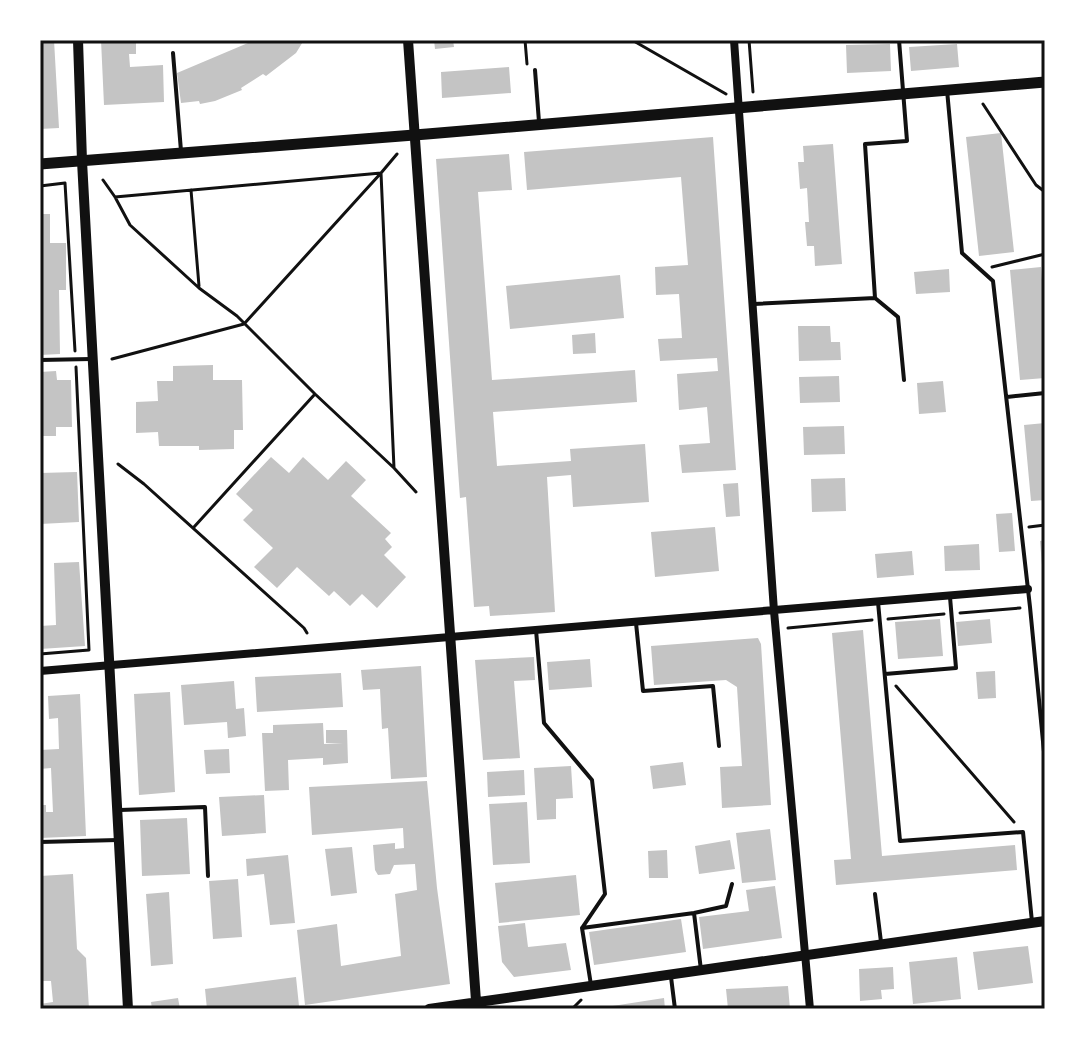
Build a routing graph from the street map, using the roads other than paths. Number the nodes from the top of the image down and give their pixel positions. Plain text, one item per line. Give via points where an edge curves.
1 (78, 40) edge
2 (408, 40) edge
3 (734, 40) edge
4 (899, 40) edge
5 (173, 53) dead end
6 (535, 70) dead end
7 (1045, 82) edge
8 (947, 90) junction
9 (903, 94) junction
10 (738, 108) junction
11 (539, 124) junction
12 (414, 135) junction
13 (181, 153) junction
14 (82, 161) junction
15 (40, 164) edge
16 (875, 298) junction
17 (751, 305) junction
18 (93, 359) junction
19 (40, 360) edge
20 (904, 380) dead end
21 (1045, 393) edge
22 (1007, 397) junction
23 (1028, 589) junction
24 (950, 596) junction
25 (878, 602) junction
26 (774, 611) junction
27 (636, 623) junction
28 (536, 630) junction
29 (450, 636) junction
30 (110, 665) junction
31 (40, 671) edge
32 (885, 674) junction
33 (719, 746) dead end
34 (1045, 762) edge
35 (117, 810) junction
36 (119, 840) junction
37 (40, 842) edge
38 (208, 876) dead end
39 (732, 884) dead end
40 (875, 894) dead end
41 (694, 913) junction
42 (1045, 921) edge
43 (1032, 923) junction
44 (582, 928) junction
45 (881, 945) junction
46 (806, 956) junction
47 (701, 970) junction
48 (671, 975) junction
49 (591, 986) junction
50 (476, 1001) junction
51 (128, 1009) edge
52 (429, 1009) edge
53 (675, 1009) edge
54 (810, 1009) edge

1 - 14 street
2 - 12 street
3 - 10 street
4 - 9 lane
5 - 13 lane
6 - 11 lane
7 - 8 main road
8 - 9 main road
8 - 22 lane via 962,253 993,281
9 - 10 main road
9 - 16 lane via 907,141 865,144
10 - 11 main road
10 - 17 street
11 - 12 main road
12 - 13 main road
12 - 29 street
13 - 14 main road
14 - 15 main road
14 - 18 street
16 - 17 lane
16 - 20 lane via 898,317
17 - 26 street
18 - 19 lane
18 - 30 street
21 - 22 lane
22 - 23 lane
23 - 24 street
23 - 34 lane
24 - 25 street
24 - 32 lane via 956,668
25 - 26 street
25 - 32 lane
26 - 27 street
26 - 46 street
27 - 28 street
27 - 33 lane via 643,691 713,686
28 - 29 street
28 - 44 lane via 544,723 592,780 605,894
29 - 30 street
29 - 50 street
30 - 31 street
30 - 35 street
32 - 43 lane via 900,841 1023,832
35 - 36 street
35 - 38 lane via 205,807
36 - 37 lane
36 - 51 street
39 - 41 lane via 726,906
40 - 45 lane
41 - 44 lane
41 - 47 lane
42 - 43 street
43 - 45 street
44 - 49 lane
45 - 46 street
46 - 47 street
46 - 54 street
47 - 48 street
48 - 49 street
48 - 53 lane
49 - 50 street
50 - 52 street

